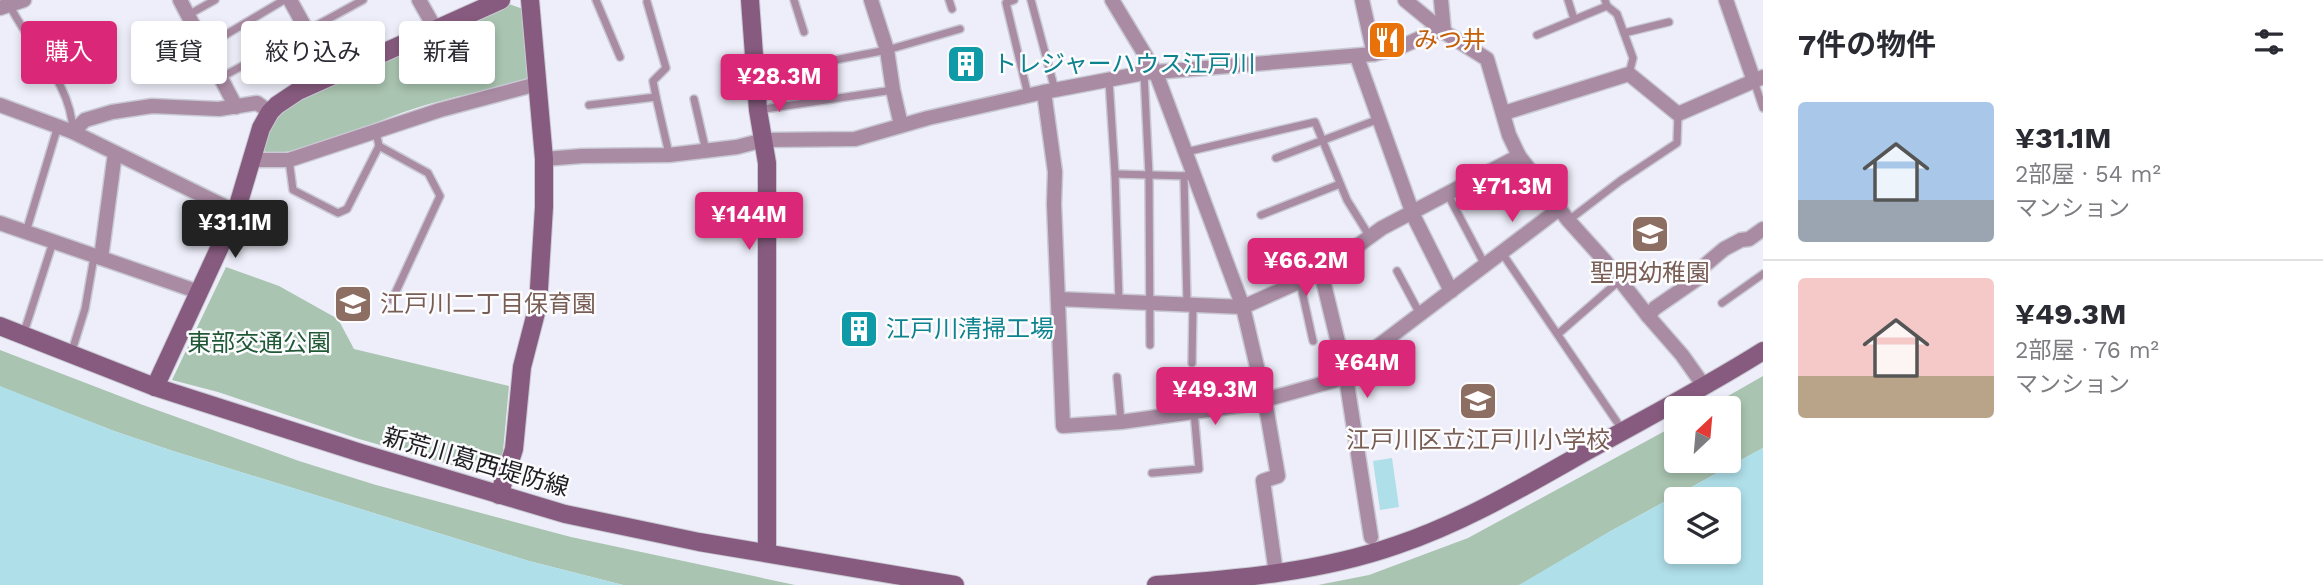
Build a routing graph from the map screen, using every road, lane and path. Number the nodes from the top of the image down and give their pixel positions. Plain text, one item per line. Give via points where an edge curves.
1 (24, 0) edge
2 (180, 0) edge
3 (215, 0) edge
4 (284, 0) edge
5 (290, 0) edge
6 (363, 0) edge
7 (419, 0) edge
8 (501, 0) edge
9 (530, 0) edge
10 (596, 0) edge
11 (750, 0) edge
12 (794, 0) edge
13 (871, 0) edge
14 (949, 0) edge
15 (1014, 0) edge
16 (1031, 0) edge
17 (1112, 0) edge
18 (1362, 0) edge
19 (1405, 0) edge
20 (1568, 0) edge
21 (1726, 0) edge
22 (1442, 1) edge
23 (648, 2) dead end
24 (1606, 3) edge
25 (6, 5) edge
26 (952, 9) dead end
27 (188, 15) junction
28 (1574, 19) junction
29 (191, 21) edge
30 (302, 21) edge
31 (327, 21) edge
32 (431, 21) edge
33 (456, 21) edge
34 (1669, 22) dead end
35 (960, 29) dead end
36 (804, 32) dead end
37 (1444, 32) junction
38 (1623, 33) junction
39 (227, 34) edge
40 (1537, 35) dead end
41 (887, 50) junction
42 (1374, 54) junction
43 (620, 57) dead end
44 (1357, 57) junction
45 (1150, 73) junction
46 (1629, 74) junction
47 (755, 76) junction
48 (1109, 79) junction
49 (1758, 79) edge
50 (223, 84) edge
51 (315, 84) edge
52 (537, 84) junction
53 (893, 90) junction
54 (1049, 91) junction
55 (1028, 95) junction
56 (656, 97) junction
57 (694, 99) dead end
58 (0, 105) edge
59 (589, 105) dead end
60 (236, 107) junction
61 (1763, 108) edge
62 (758, 110) junction
63 (270, 112) junction
64 (1504, 113) junction
65 (1678, 114) junction
66 (1379, 118) junction
67 (58, 125) junction
68 (901, 125) junction
69 (73, 132) junction
70 (377, 139) junction
71 (764, 140) junction
72 (1323, 141) junction
73 (706, 151) junction
74 (1186, 152) junction
75 (116, 153) junction
76 (669, 155) junction
77 (1519, 156) junction
78 (1276, 158) dead end
79 (544, 159) junction
80 (252, 160) junction
81 (289, 160) junction
82 (1115, 174) junction
83 (1149, 175) junction
84 (1190, 176) junction
85 (1340, 184) junction
86 (1447, 193) junction
87 (1414, 210) junction
88 (236, 212) junction
89 (1261, 215) dead end
90 (1564, 215) junction
91 (0, 223) edge
92 (1763, 229) edge
93 (25, 233) junction
94 (1370, 237) junction
95 (53, 242) junction
96 (1502, 253) junction
97 (97, 258) junction
98 (1485, 266) junction
99 (1397, 271) dead end
100 (1321, 272) junction
101 (1763, 274) edge
102 (1300, 281) junction
103 (1620, 281) junction
104 (1451, 290) junction
105 (199, 292) junction
106 (1058, 299) junction
107 (392, 300) dead end
108 (1119, 303) junction
109 (1722, 303) dead end
110 (1151, 304) junction
111 (1190, 305) junction
112 (1243, 307) junction
113 (1420, 314) junction
114 (1648, 316) junction
115 (0, 326) edge
116 (26, 326) dead end
117 (1558, 334) junction
118 (1313, 341) dead end
119 (1150, 345) dead end
120 (1763, 351) edge
121 (71, 354) junction
122 (1192, 363) dead end
123 (1345, 371) junction
124 (1117, 377) dead end
125 (1704, 386) junction
126 (155, 387) junction
127 (1265, 401) junction
128 (1194, 412) junction
129 (1121, 422) junction
130 (1617, 422) dead end
131 (1152, 474) dead end
132 (499, 495) junction
133 (1371, 537) dead end
134 (767, 553) junction
135 (1276, 573) junction
136 (955, 585) edge
137 (1156, 585) edge

1 - 25 street
2 - 27 street
3 - 27 lane
4 - 39 lane
5 - 30 street
6 - 31 lane
7 - 32 street
8 - 33 main road
9 - 52 main road
10 - 43 lane
11 - 47 main road
12 - 36 lane
13 - 41 street
14 - 26 lane
15 - 55 lane via 1006,3
16 - 54 lane
17 - 45 street
18 - 42 street
19 - 37 street
20 - 28 lane
21 - 49 street
22 - 37 street
23 - 56 lane via 666,68 653,81
24 - 28 lane
24 - 38 lane via 1617,14
25 - 69 lane via 57,75
27 - 29 street
28 - 40 lane
34 - 38 lane
35 - 41 lane
37 - 42 street
37 - 64 street via 1487,59
38 - 46 lane via 1633,58
41 - 47 lane
41 - 53 street
42 - 44 street
44 - 45 street
44 - 66 street
45 - 48 street
45 - 74 street
45 - 83 lane
46 - 64 street
46 - 65 street
47 - 62 main road
48 - 54 street
48 - 82 lane
49 - 61 lane
49 - 65 street
50 - 60 street
51 - 63 main road via 284,99
52 - 70 street via 440,110
52 - 79 main road
53 - 62 lane
53 - 68 street
54 - 55 street
54 - 106 street
55 - 68 street
56 - 59 lane
56 - 76 lane
57 - 73 lane
58 - 67 street
60 - 63 street via 257,103
60 - 69 street via 152,106 112,112 85,120
62 - 71 main road
63 - 80 main road
64 - 77 street
65 - 90 lane via 1677,143
66 - 72 lane
66 - 87 street
67 - 69 street
67 - 93 lane
68 - 71 street via 855,139
69 - 75 street
70 - 81 street
70 - 81 lane via 347,209 338,213 293,190
70 - 107 lane via 428,173 440,196
71 - 73 street
71 - 134 main road
72 - 74 lane via 1315,122
72 - 78 lane
72 - 85 lane
73 - 76 street
74 - 84 street
75 - 88 street
75 - 97 street
76 - 79 street
77 - 86 street
77 - 90 street
79 - 132 main road via 538,304 522,367 514,449
80 - 81 street
80 - 88 main road
82 - 83 lane
82 - 108 lane
83 - 84 lane
83 - 110 lane
84 - 111 lane
84 - 112 street
85 - 89 lane
85 - 94 lane
86 - 87 street
86 - 98 lane
87 - 94 street
87 - 104 street
88 - 105 main road
90 - 96 street
90 - 103 street
91 - 93 street
92 - 114 street via 1724,249 1697,279
93 - 95 street
94 - 100 street
95 - 97 street
95 - 116 lane
96 - 98 street
96 - 117 lane
97 - 105 street
97 - 121 lane
98 - 104 street
99 - 113 lane
100 - 102 street
100 - 123 street
101 - 109 lane
102 - 112 street
102 - 118 lane
103 - 114 street
103 - 117 lane
104 - 113 street
105 - 126 main road
106 - 108 street
106 - 129 street via 1063,426
108 - 110 street
110 - 111 street
110 - 119 lane
111 - 112 street
111 - 122 lane
112 - 127 street
113 - 123 street
114 - 125 street
115 - 121 main road, 新荒川葛西堤防線
117 - 130 lane
120 - 125 main road
121 - 126 main road, 新荒川葛西堤防線
123 - 127 street via 1336,380
123 - 133 street
124 - 129 lane
125 - 135 main road via 1447,527 1371,553
126 - 132 main road, 新荒川葛西堤防線
127 - 128 street
127 - 135 street via 1278,476 1263,481
128 - 129 street
128 - 131 lane via 1199,469
132 - 134 main road, 新荒川葛西堤防線 via 631,530
134 - 136 main road, 新荒川葛西堤防線
135 - 137 main road

